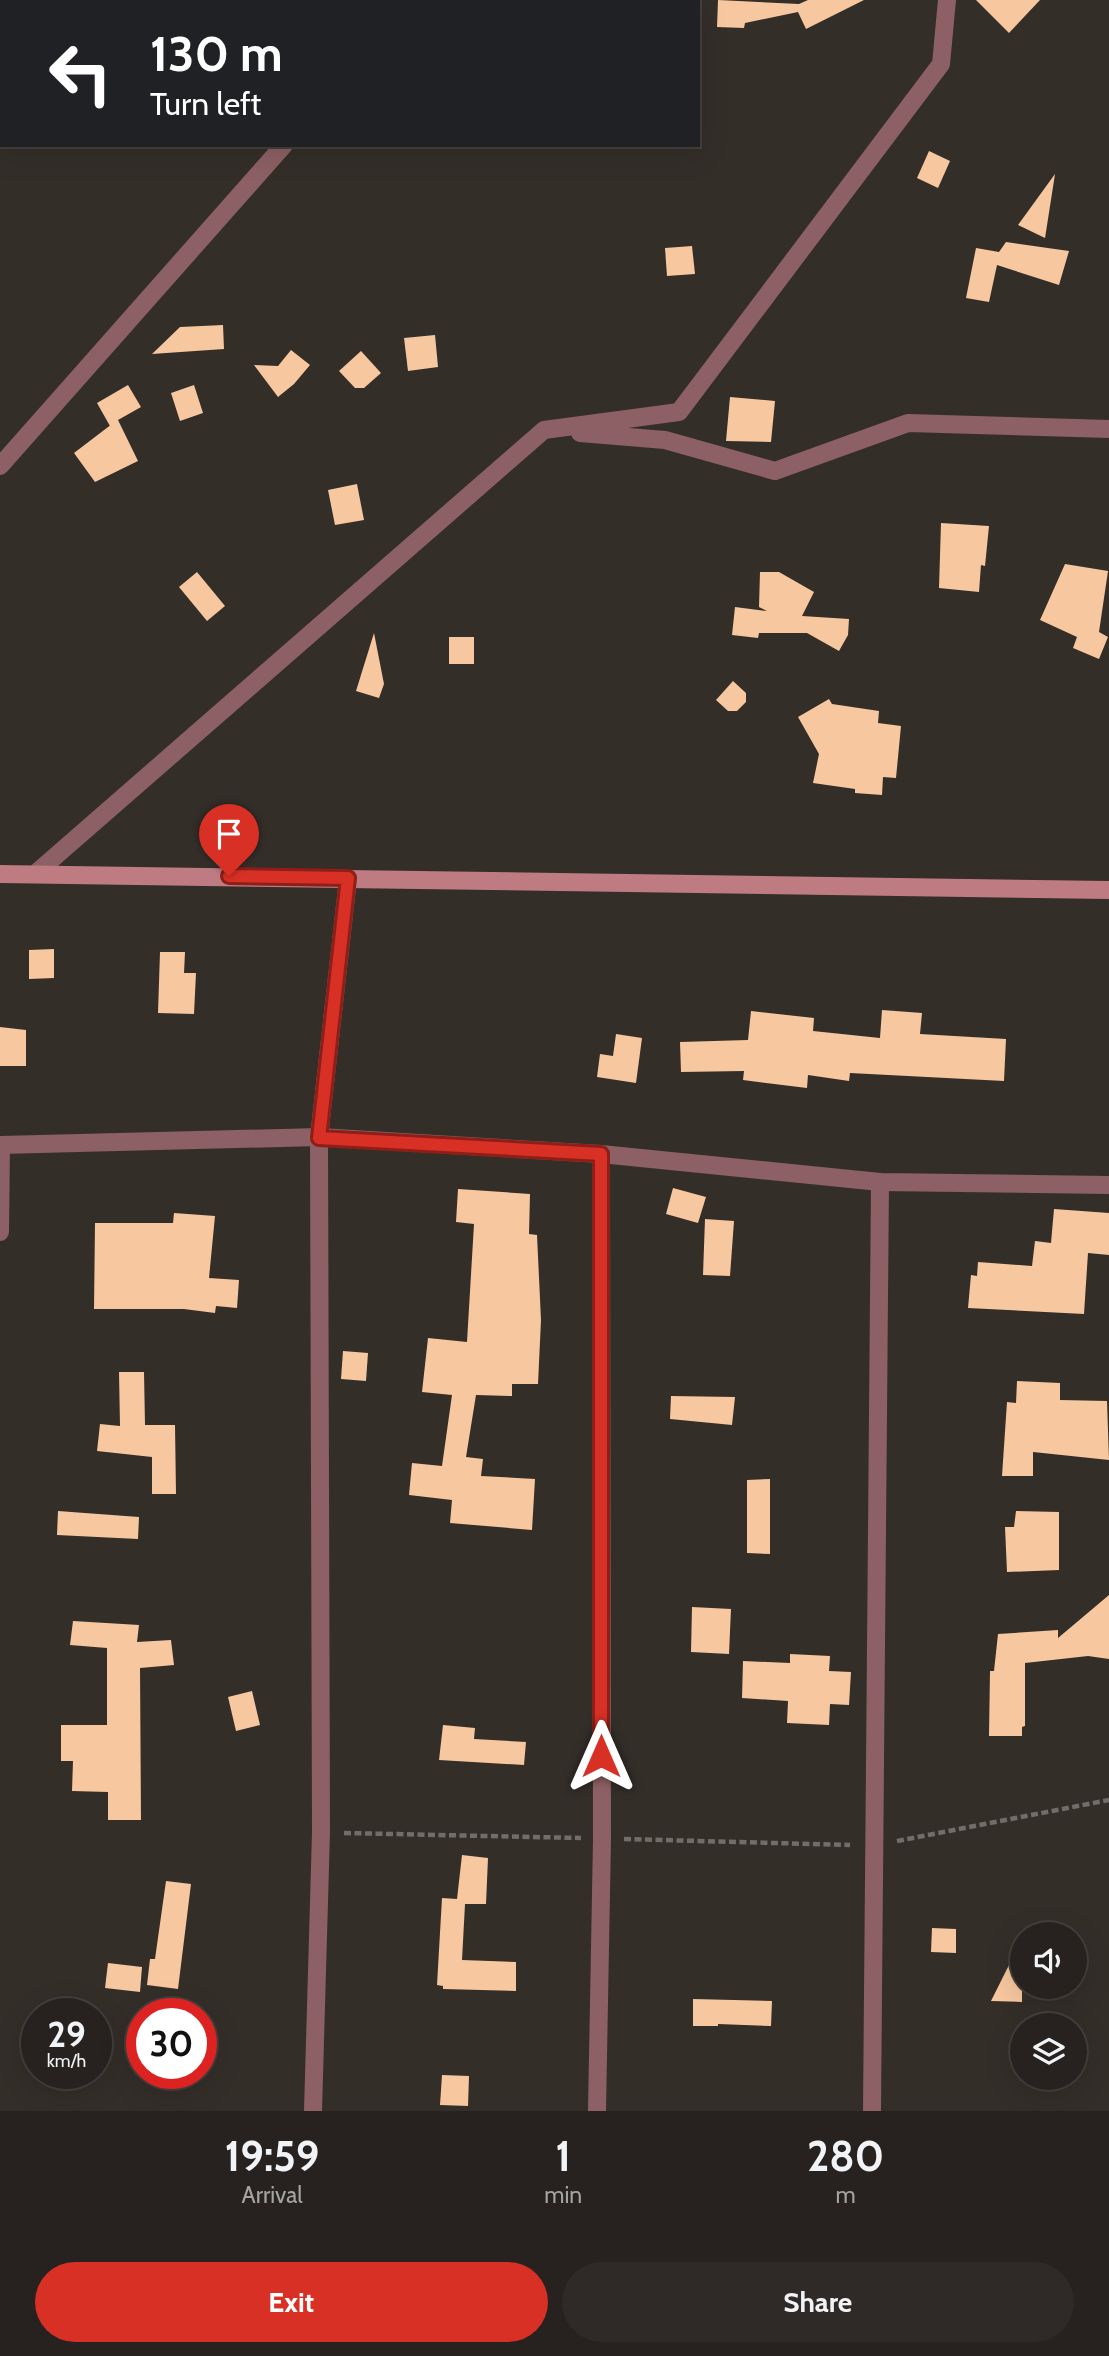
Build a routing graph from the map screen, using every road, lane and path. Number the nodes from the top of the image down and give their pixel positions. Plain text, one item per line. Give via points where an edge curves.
1 (947, 0) edge
2 (282, 147) edge
3 (1109, 429) edge
4 (544, 430) junction
5 (0, 466) edge
6 (0, 874) edge
7 (35, 874) junction
8 (348, 878) junction
9 (1109, 890) edge
10 (319, 1138) junction
11 (1, 1145) edge
12 (601, 1154) junction
13 (880, 1182) junction
14 (1109, 1185) edge
15 (0, 1232) edge
16 (1109, 1800) edge
17 (321, 1832) junction
18 (602, 1839) junction
19 (874, 1845) junction
20 (313, 2111) edge
21 (597, 2111) edge
22 (872, 2111) edge

1 - 4 street via 941,64 679,412
2 - 5 street
3 - 4 street via 908,423 775,471 665,440
4 - 7 street
6 - 7 street
7 - 8 street
8 - 9 street
8 - 10 street
10 - 11 street
10 - 12 street
10 - 17 street
11 - 15 street
12 - 13 street
12 - 18 street
13 - 14 street
13 - 19 street
16 - 19 path
17 - 18 path
17 - 20 street
18 - 19 path
18 - 21 street
19 - 22 street

